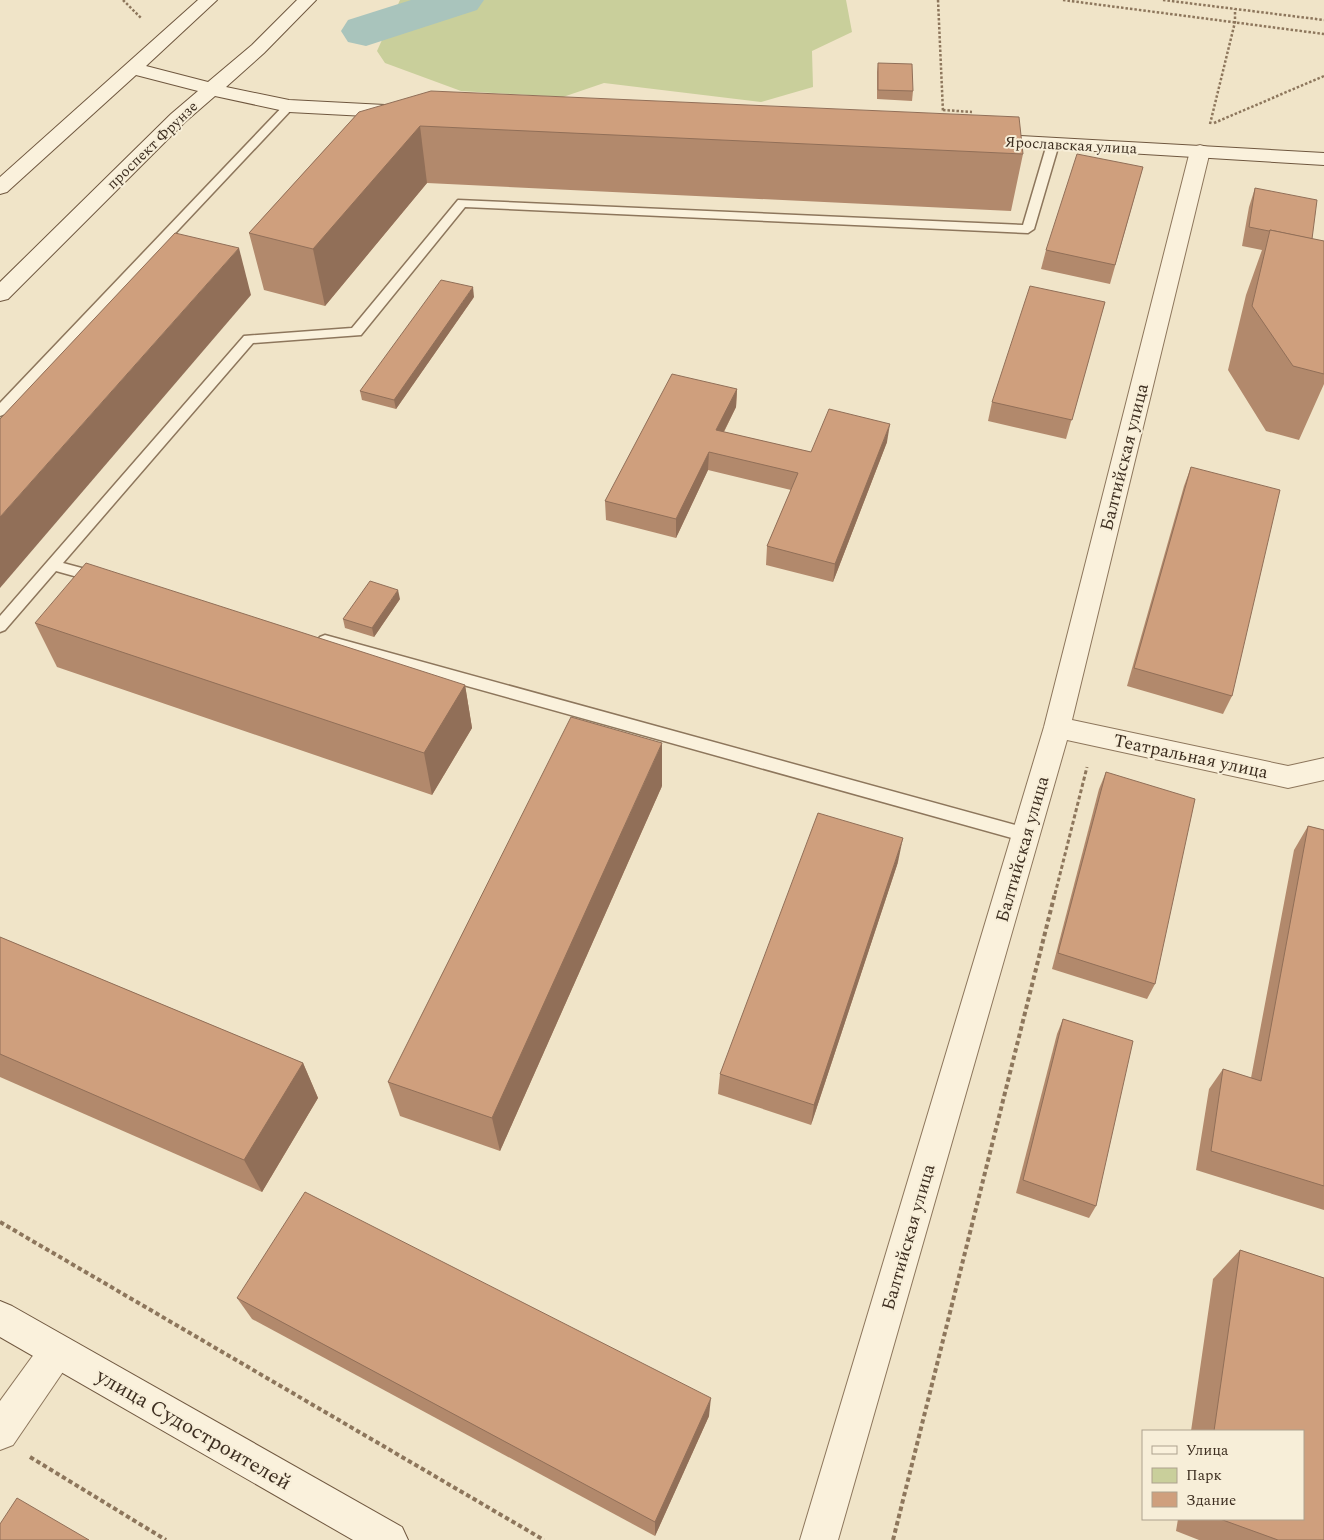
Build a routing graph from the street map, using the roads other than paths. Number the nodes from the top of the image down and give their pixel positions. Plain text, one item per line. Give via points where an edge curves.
1 (208, 0) edge
2 (307, 0) edge
3 (132, 68) junction
4 (212, 89) junction
5 (289, 106) junction
6 (418, 112) edge
7 (944, 138) edge
8 (1053, 144) junction
9 (1200, 151) junction
10 (1324, 159) edge
11 (0, 188) edge
12 (0, 294) edge
13 (0, 411) edge
14 (53, 565) junction
15 (111, 581) edge
16 (0, 626) edge
17 (313, 637) edge
18 (1057, 727) junction
19 (1324, 769) edge
20 (1026, 835) junction
21 (0, 1318) edge
22 (57, 1351) junction
23 (12, 1443) edge
24 (389, 1540) edge
25 (820, 1540) edge

1 - 3 street
2 - 4 street, проспект Фрунзе
3 - 4 street
3 - 11 street
4 - 5 street
4 - 12 street, проспект Фрунзе via 178,118
5 - 6 street
5 - 13 lane
7 - 8 street, Ярославская улица
8 - 9 street, Ярославская улица
8 - 14 lane via 1028,229 462,203 356,332 248,339
9 - 10 street, Ярославская улица
9 - 18 street, Балтийская улица
14 - 15 lane
14 - 16 lane
17 - 20 lane
18 - 19 street, Театральная улица via 1288,777
18 - 20 street, Балтийская улица
20 - 25 street, Балтийская улица
21 - 22 street, улица Судостроителей
22 - 23 street
22 - 24 street, улица Судостроителей

